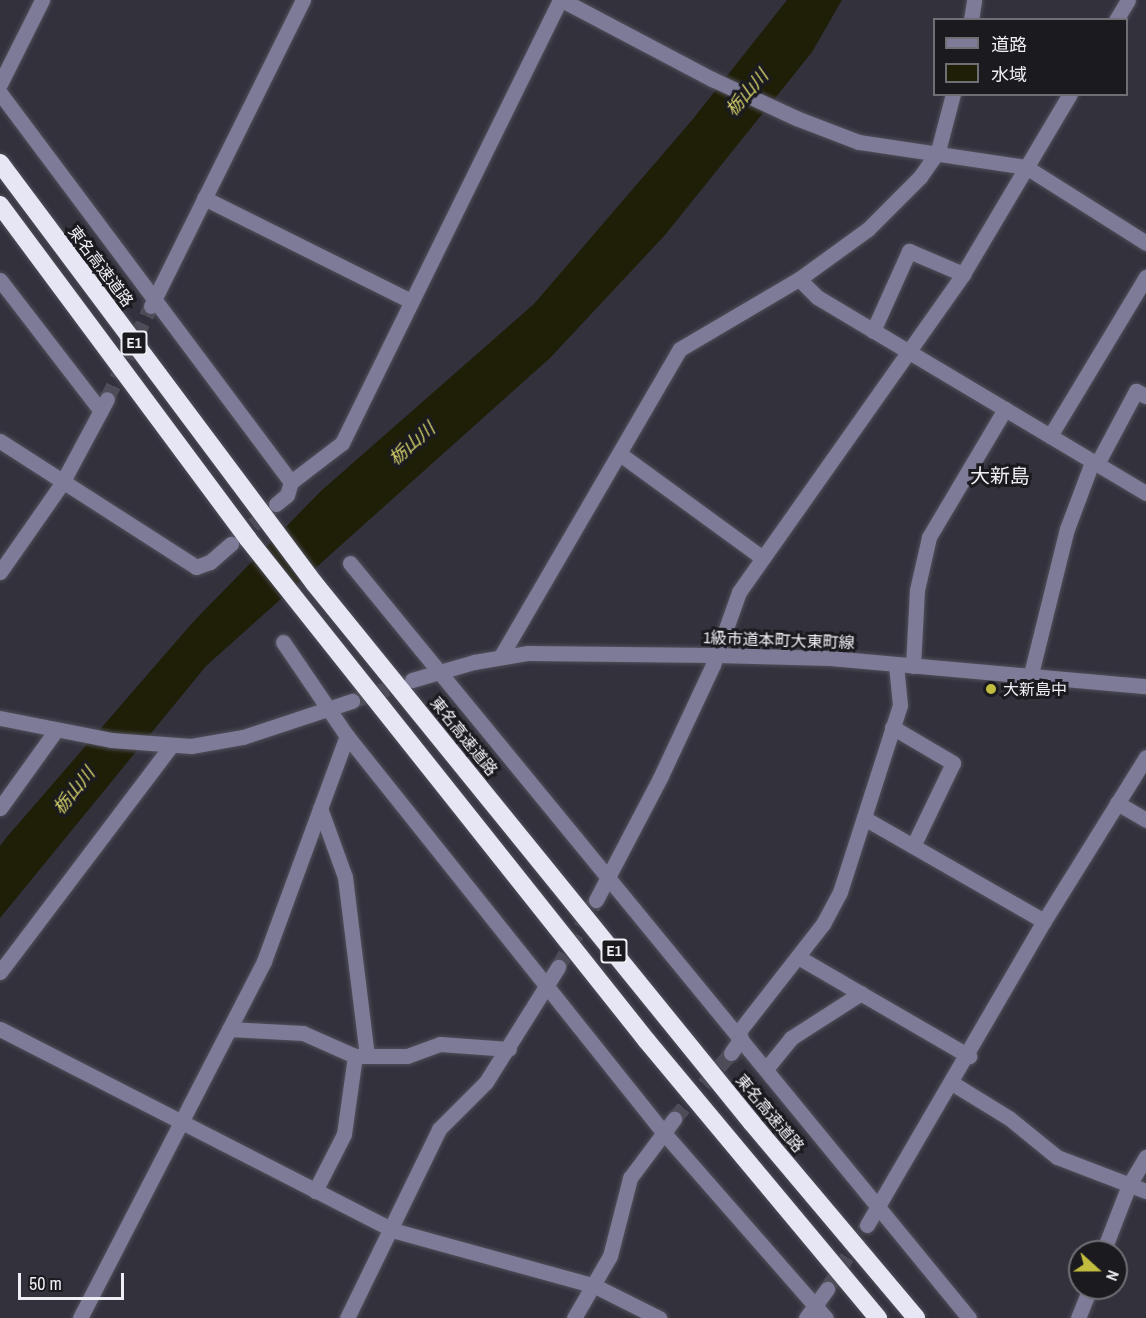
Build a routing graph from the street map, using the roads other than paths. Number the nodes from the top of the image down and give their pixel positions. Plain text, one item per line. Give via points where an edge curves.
1 (42, 0) edge
2 (303, 0) edge
3 (561, 0) edge
4 (974, 0) edge
5 (1128, 0) edge
6 (971, 18) edge
7 (1117, 18) edge
8 (0, 84) edge
9 (0, 93) edge
10 (952, 96) edge
11 (1069, 96) edge
12 (938, 152) junction
13 (0, 163) edge
14 (1026, 167) junction
15 (204, 198) junction
16 (0, 205) edge
17 (1146, 243) edge
18 (963, 274) junction
19 (1146, 277) edge
20 (0, 279) edge
21 (799, 279) junction
22 (411, 301) junction
23 (152, 303) junction
24 (873, 331) junction
25 (908, 352) junction
26 (1146, 396) edge
27 (1005, 409) junction
28 (1050, 436) junction
29 (0, 441) edge
30 (620, 454) junction
31 (1094, 463) junction
32 (291, 482) junction
33 (62, 483) junction
34 (1146, 493) edge
35 (276, 504) tunnel mouth
36 (239, 542) junction
37 (760, 557) junction
38 (350, 563) dead end
39 (0, 572) edge
40 (283, 642) dead end
41 (716, 655) junction
42 (501, 656) junction
43 (896, 665) junction
44 (913, 666) junction
45 (440, 671) junction
46 (1030, 678) junction
47 (412, 680) tunnel mouth
48 (1146, 686) edge
49 (352, 701) tunnel mouth
50 (329, 709) junction
51 (0, 718) edge
52 (892, 727) junction
53 (60, 730) junction
54 (347, 736) junction
55 (167, 746) junction
56 (1146, 757) edge
57 (1117, 803) junction
58 (0, 808) edge
59 (320, 808) junction
60 (864, 818) junction
61 (1146, 820) edge
62 (913, 846) junction
63 (608, 877) junction
64 (596, 900) tunnel mouth
65 (1044, 921) junction
66 (798, 957) junction
67 (558, 967) tunnel mouth
68 (0, 972) edge
69 (548, 984) junction
70 (861, 993) junction
71 (0, 1029) edge
72 (230, 1029) junction
73 (739, 1036) junction
74 (509, 1049) junction
75 (731, 1053) tunnel mouth
76 (361, 1056) junction
77 (969, 1056) junction
78 (766, 1069) junction
79 (952, 1083) junction
80 (674, 1119) tunnel mouth
81 (182, 1122) junction
82 (663, 1132) junction
83 (1146, 1157) edge
84 (1129, 1185) junction
85 (315, 1191) junction
86 (1146, 1191) edge
87 (876, 1209) junction
88 (867, 1226) tunnel mouth
89 (392, 1230) junction
90 (1108, 1240) edge
91 (595, 1286) junction
92 (827, 1288) tunnel mouth
93 (1085, 1300) edge
94 (814, 1305) junction
95 (80, 1318) edge
96 (347, 1318) edge
97 (574, 1318) edge
98 (659, 1318) edge
99 (806, 1318) edge
100 (826, 1318) edge
101 (878, 1318) edge
102 (916, 1318) edge
103 (969, 1318) edge
104 (1078, 1318) edge

1 - 8 street
2 - 15 street
3 - 12 street via 796,118 859,142
3 - 22 street
4 - 6 street
5 - 7 street
9 - 23 street
10 - 12 street
11 - 14 street
12 - 14 street
12 - 21 street via 920,177 868,229
13 - 102 highway, 東名高速道路 / E1 via 314,583 752,1123
14 - 17 street
14 - 18 street
15 - 22 street
15 - 23 street
16 - 36 highway, E1
18 - 24 street via 909,251
18 - 25 street
19 - 28 street
20 - 33 street via 104,405
21 - 24 street via 817,297
21 - 30 street via 680,350
22 - 32 street via 342,443
23 - 32 street
24 - 25 street
25 - 27 street
25 - 37 street
26 - 31 street via 1136,391
27 - 28 street
27 - 44 street via 929,537 919,580
28 - 31 street
29 - 33 street
30 - 37 street
30 - 42 street
31 - 34 street
31 - 46 street via 1067,529
32 - 35 street via 286,495
33 - 36 street via 196,567
33 - 39 street
36 - 101 highway, E1 via 297,602 633,1023
37 - 41 street via 739,592
38 - 45 street
40 - 50 street
41 - 42 street, 1級市道本町大東町線
41 - 43 street, 1級市道本町大東町線
41 - 63 street via 660,778
42 - 45 street, 1級市道本町大東町線
43 - 44 street, 1級市道本町大東町線
43 - 52 street via 900,705
44 - 46 street, 1級市道本町大東町線
45 - 47 street, 1級市道本町大東町線
45 - 63 street
46 - 48 street, 1級市道本町大東町線
49 - 50 street
50 - 54 street
50 - 55 street via 243,737
51 - 53 street
52 - 60 street
52 - 62 street via 953,763
53 - 55 street
53 - 58 street
54 - 59 street
54 - 69 street
55 - 68 street
56 - 57 street
57 - 61 street
57 - 65 street
59 - 72 street via 264,961
59 - 76 street via 345,877
60 - 62 street
60 - 66 street via 840,892 824,924
62 - 65 street
63 - 64 street
63 - 73 street
65 - 77 street
66 - 70 street
66 - 73 street
67 - 69 street
69 - 74 street
69 - 82 street
70 - 77 street
70 - 78 street via 791,1038
71 - 81 street
72 - 76 street via 303,1033
72 - 81 street
73 - 75 street
73 - 78 street
74 - 76 street via 440,1044 408,1056
74 - 89 street via 486,1082 439,1129
76 - 85 street via 344,1134
77 - 79 street
78 - 87 street
79 - 84 street via 1009,1118 1057,1156
79 - 87 street
80 - 82 street
81 - 85 street
81 - 95 street
82 - 91 street via 630,1178 610,1257
82 - 94 street
83 - 84 street
84 - 86 street
84 - 90 street
85 - 89 street
87 - 88 street
87 - 103 street
89 - 91 street
89 - 96 street
91 - 97 street
91 - 98 street
92 - 94 street
93 - 104 street
94 - 99 street
94 - 100 street

